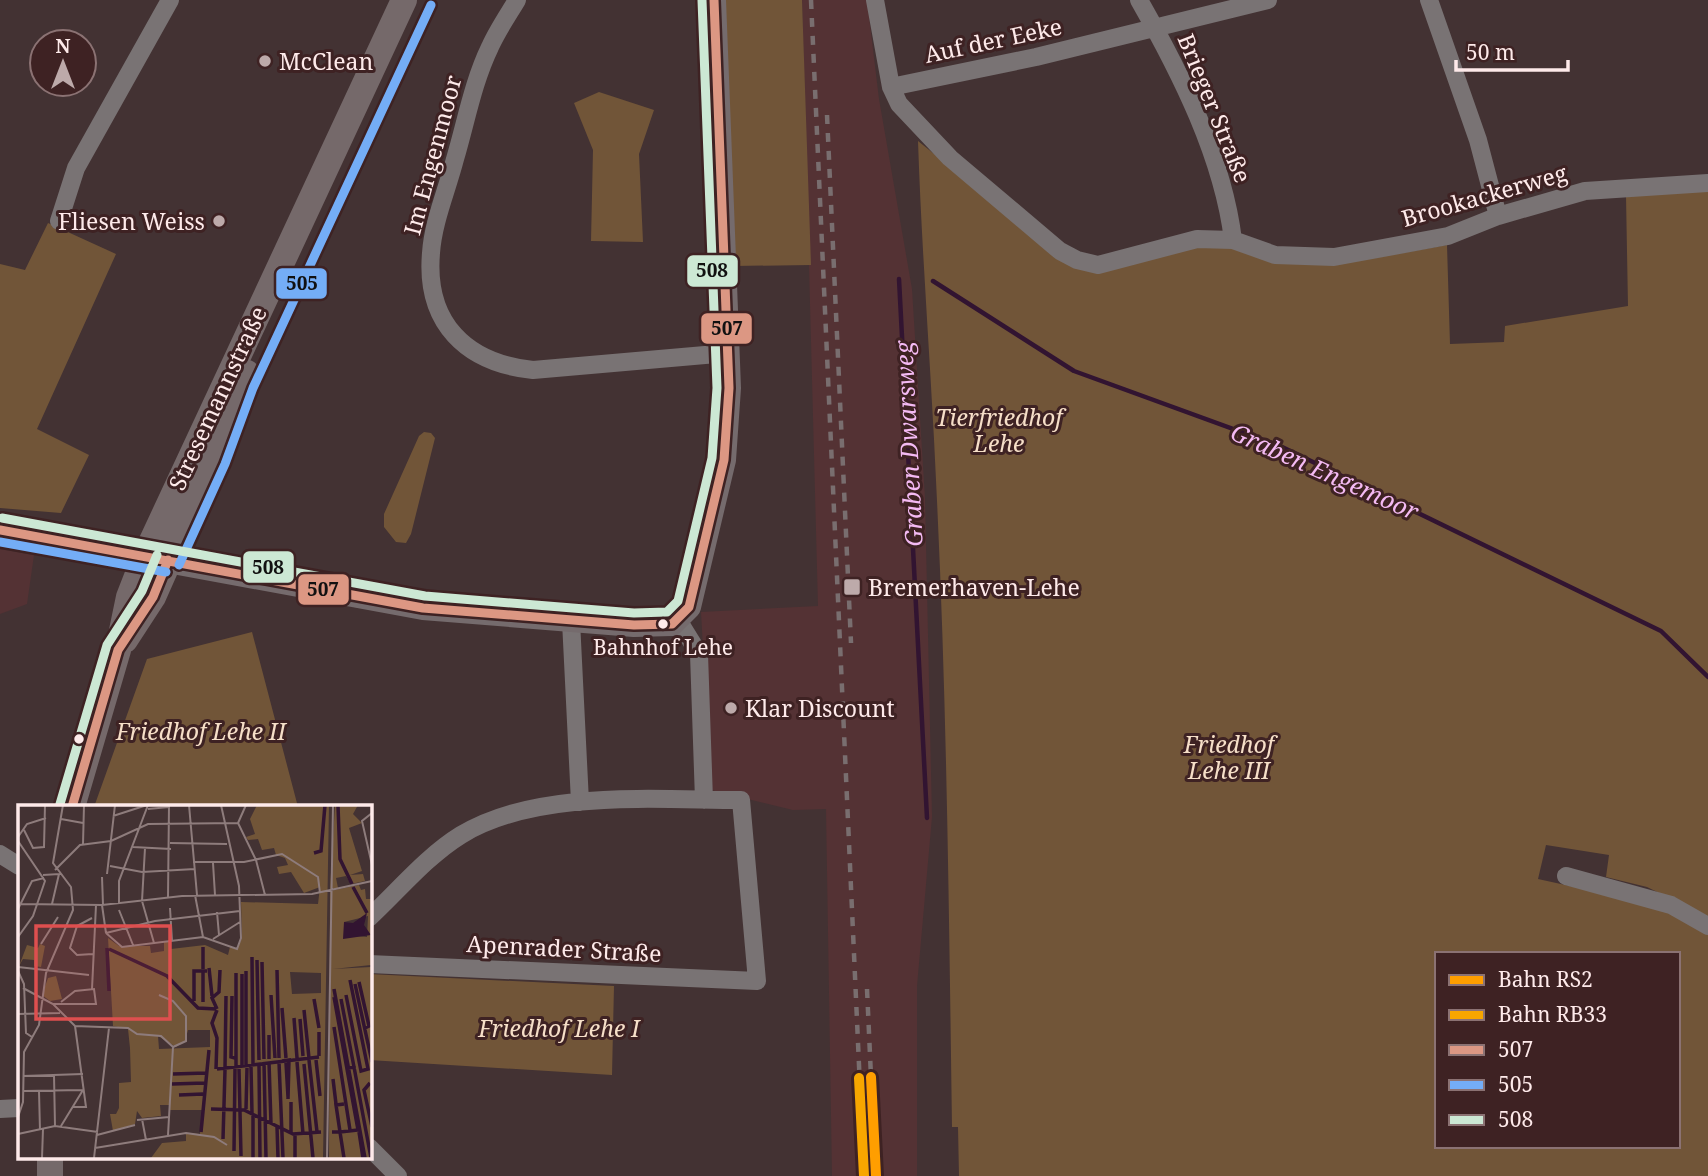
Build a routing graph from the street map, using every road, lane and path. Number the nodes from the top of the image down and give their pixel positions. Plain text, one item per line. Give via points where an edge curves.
1 (170, 0) edge
2 (404, 0) edge
3 (420, 0) edge
4 (517, 0) edge
5 (714, 0) edge
6 (875, 0) edge
7 (1139, 0) edge
8 (1268, 0) edge
9 (1429, 0) edge
10 (1155, 29) junction
11 (891, 86) junction
12 (1708, 183) edge
13 (1498, 216) junction
14 (59, 220) dead end
15 (1233, 240) junction
16 (728, 353) junction
17 (0, 530) edge
18 (156, 558) junction
19 (678, 620) junction
20 (571, 621) junction
21 (704, 800) junction
22 (580, 802) junction
23 (73, 805) edge
24 (0, 854) edge
25 (18, 865) edge
26 (1566, 876) dead end
27 (371, 916) edge
28 (1708, 926) edge
29 (371, 964) edge
30 (18, 1108) edge
31 (0, 1109) edge
32 (371, 1149) edge
33 (50, 1158) edge
34 (50, 1176) edge
35 (398, 1176) edge

1 - 14 street via 76,168
2 - 18 main road, Stresemannstraße
3 - 18 main road, Stresemannstraße via 242,383 214,459
4 - 16 street, Im Engenmoor via 477,81 434,234 430,269 437,310 446,326 458,341 482,357 533,370
5 - 16 street
6 - 11 street
7 - 10 street, Brieger Straße
8 - 10 street, Auf der Eeke
9 - 13 street via 1478,140
10 - 11 street, Auf der Eeke
10 - 15 street, Brieger Straße via 1197,118 1228,206
11 - 15 street, Brookackerweg via 899,104 950,158 1060,251 1077,260 1098,265 1197,239
12 - 13 street, Brookackerweg via 1585,191
13 - 15 street, Brookackerweg via 1443,237 1334,257 1275,255
16 - 19 street via 724,460 692,600
17 - 18 street
18 - 20 street via 423,608
18 - 23 main road, Stresemannstraße via 129,597
19 - 20 street via 663,627
19 - 21 street via 699,654
20 - 22 street
21 - 22 street
21 - 29 street, Apenrader Straße via 741,800 757,981
22 - 27 street via 518,813 462,835
24 - 25 street
26 - 28 street via 1671,905
30 - 31 street
32 - 35 street
33 - 34 main road

